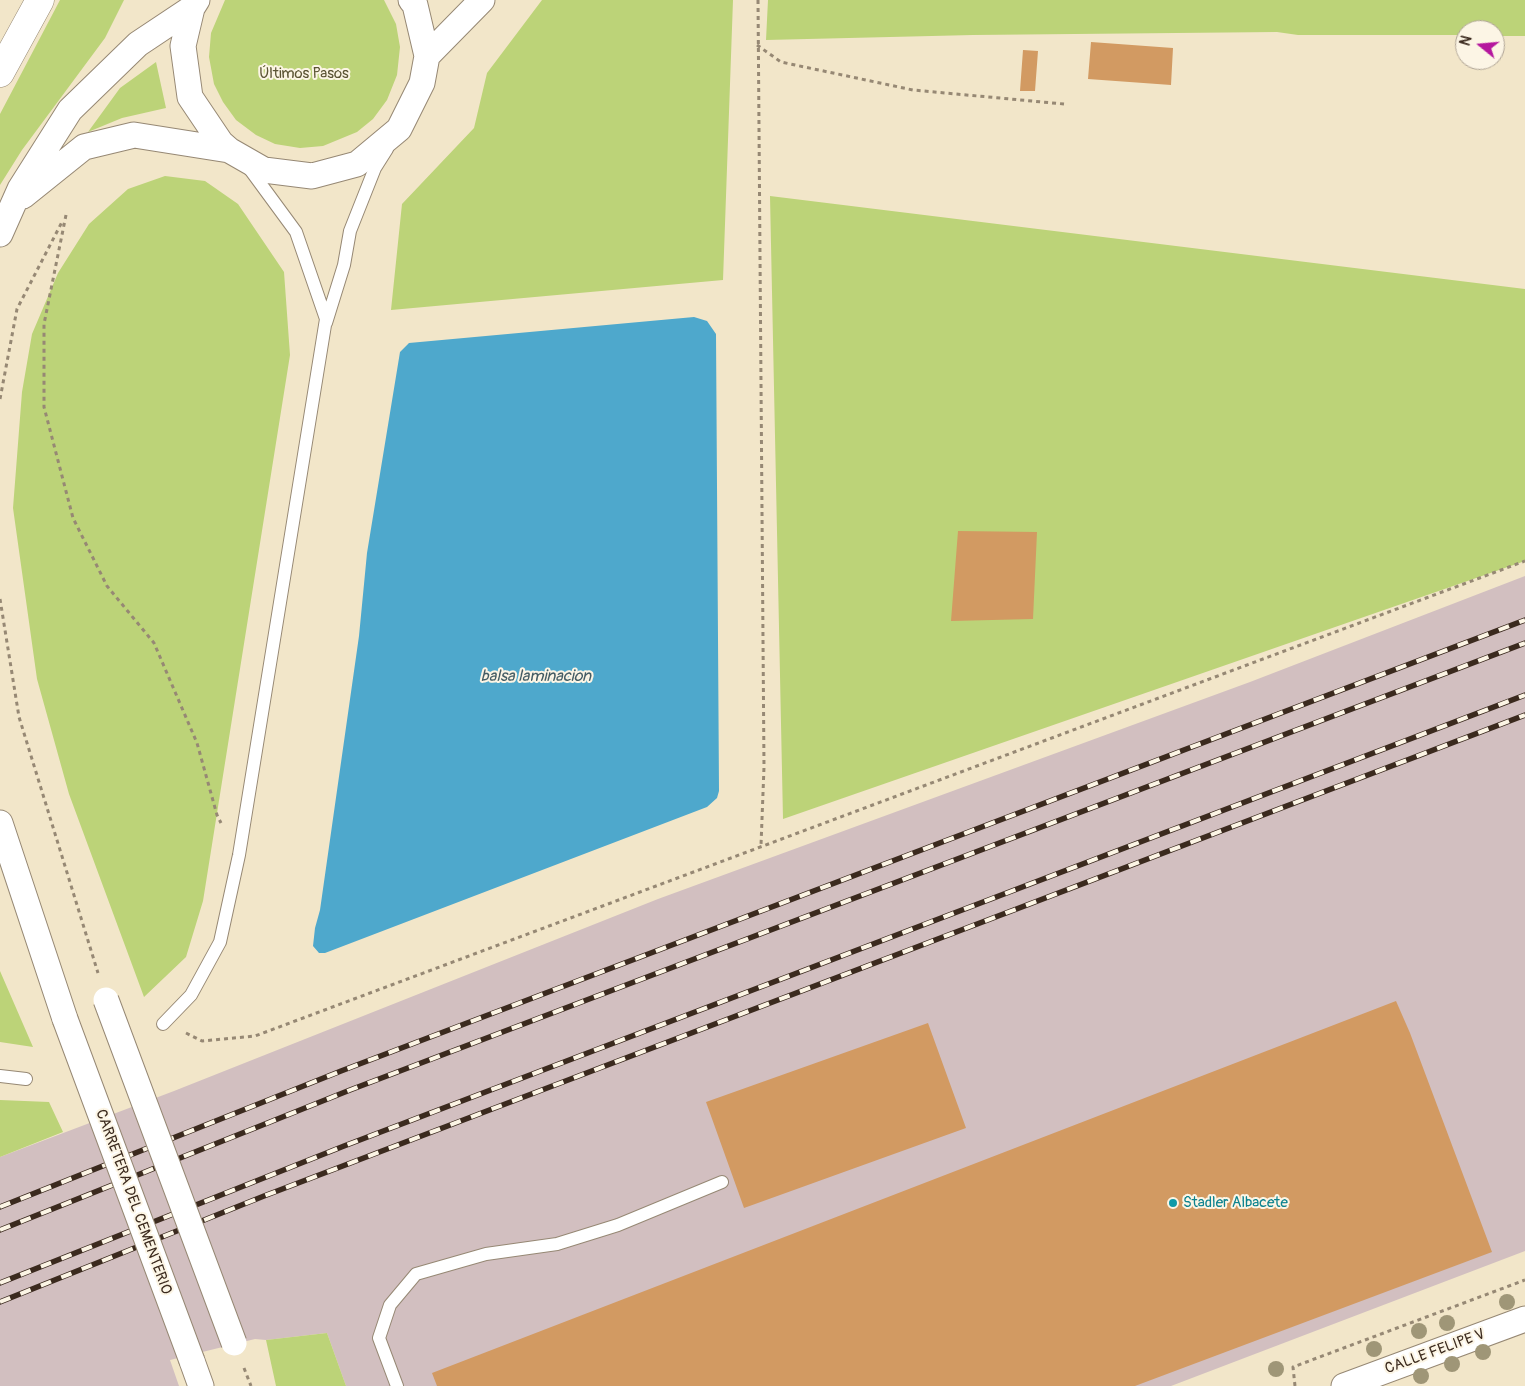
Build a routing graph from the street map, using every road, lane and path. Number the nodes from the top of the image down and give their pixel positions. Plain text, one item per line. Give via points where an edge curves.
1 (40, 0) edge
2 (411, 0) edge
3 (482, 0) edge
4 (758, 0) edge
5 (194, 4) edge
6 (757, 45) junction
7 (427, 56) junction
8 (0, 73) edge
9 (1064, 104) dead end
10 (400, 129) junction
11 (236, 154) junction
12 (16, 196) junction
13 (0, 234) edge
14 (324, 327) junction
15 (0, 399) edge
16 (1525, 561) edge
17 (0, 599) edge
18 (0, 823) edge
19 (761, 845) junction
20 (239, 855) junction
21 (106, 1000) joint
22 (163, 1024) joint
23 (0, 1076) edge
24 (26, 1079) dead end
25 (722, 1182) dead end
26 (1525, 1280) edge
27 (1525, 1319) edge
28 (234, 1343) dead end
29 (201, 1386) edge
30 (397, 1386) edge
31 (1295, 1386) edge
32 (1344, 1386) edge

1 - 8 highway
2 - 7 street
3 - 7 street
4 - 6 path
5 - 11 street via 183,46 190,97 221,144
5 - 12 street via 138,44 70,110
6 - 9 path via 781,62 913,90
6 - 19 path via 764,767
7 - 10 street via 422,83
10 - 11 street via 357,164 312,176 264,170
10 - 14 lane via 375,168 361,201
11 - 12 street via 134,135 84,147
11 - 14 lane via 296,232 326,319
12 - 13 street
14 - 20 lane
15 - 20 path via 17,309 66,215 44,324 44,406 73,518 107,586 154,643 197,743 217,815
16 - 19 path
17 - 21 path via 19,717
18 - 29 street, CARRETERA DEL CEMENTERIO, bridge via 65,1019
19 - 22 path via 254,1036 202,1041
20 - 22 lane via 220,942 191,995
21 - 28 street, bridge
23 - 24 lane
25 - 30 lane via 618,1225 558,1244 486,1254 416,1274 390,1305 379,1338
26 - 31 path via 1294,1367
27 - 32 street, CALLE FELIPE V

